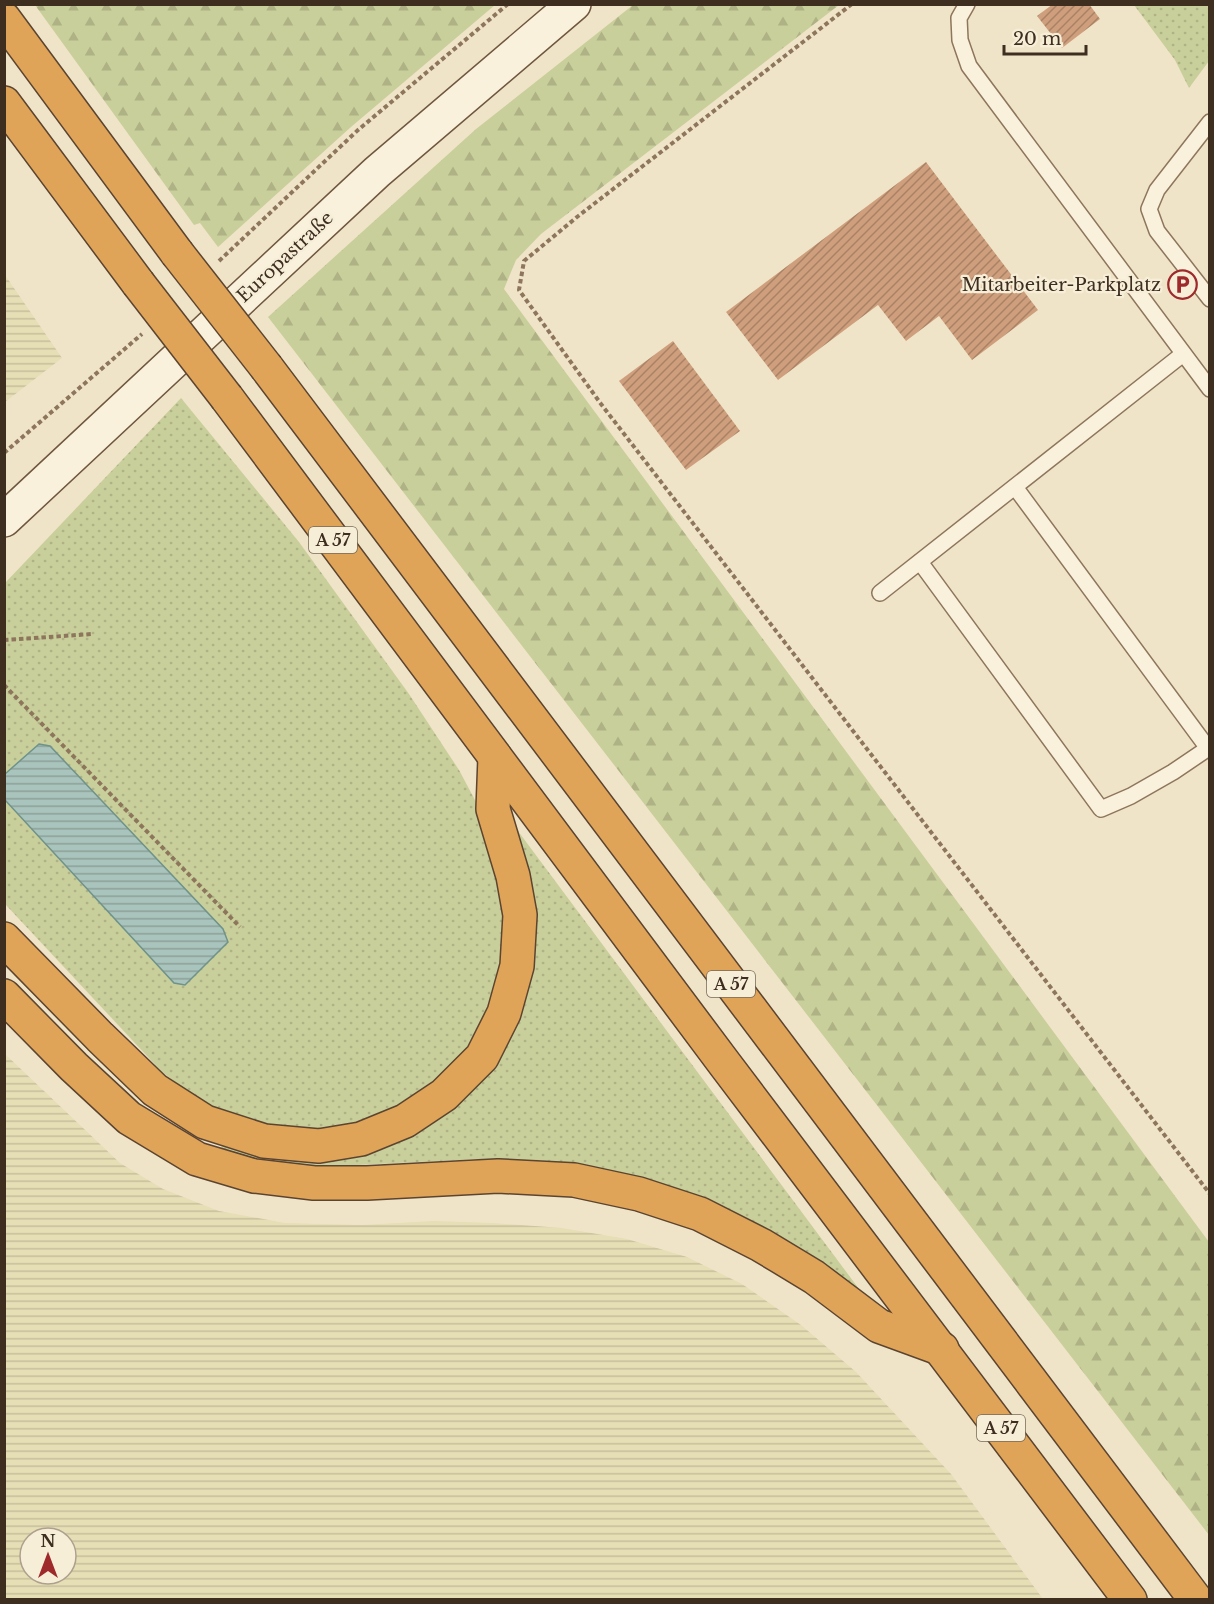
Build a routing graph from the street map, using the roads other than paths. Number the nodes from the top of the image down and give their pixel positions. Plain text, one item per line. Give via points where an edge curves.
1 (574, 4) edge
2 (967, 4) edge
3 (4, 19) edge
4 (4, 104) edge
5 (1209, 122) edge
6 (1209, 299) edge
7 (1183, 354) junction
8 (1209, 389) edge
9 (1015, 487) junction
10 (4, 520) edge
11 (920, 562) junction
12 (880, 593) dead end
13 (1208, 747) edge
14 (495, 757) junction
15 (4, 939) edge
16 (4, 996) edge
17 (942, 1350) junction
18 (1130, 1599) edge
19 (1196, 1599) edge

1 - 10 main road, Europastraße via 377,172
2 - 7 lane via 959,18 960,40 969,66
3 - 19 highway, A 57, bridge
4 - 14 highway, A 57, bridge
5 - 6 lane via 1157,190 1149,209 1157,231
7 - 8 lane
7 - 9 lane
9 - 11 lane
9 - 13 lane
11 - 12 lane
11 - 13 lane via 1101,809 1173,772
14 - 15 highway via 493,809 520,915 517,966 504,1013 482,1057 444,1095 405,1121 361,1139 319,1146 264,1141 205,1122 154,1090
14 - 17 highway, A 57
16 - 17 highway via 129,1118 196,1159 254,1176 314,1183 498,1176 574,1180 639,1194 700,1214 761,1245 814,1277 879,1326
17 - 18 highway, A 57

